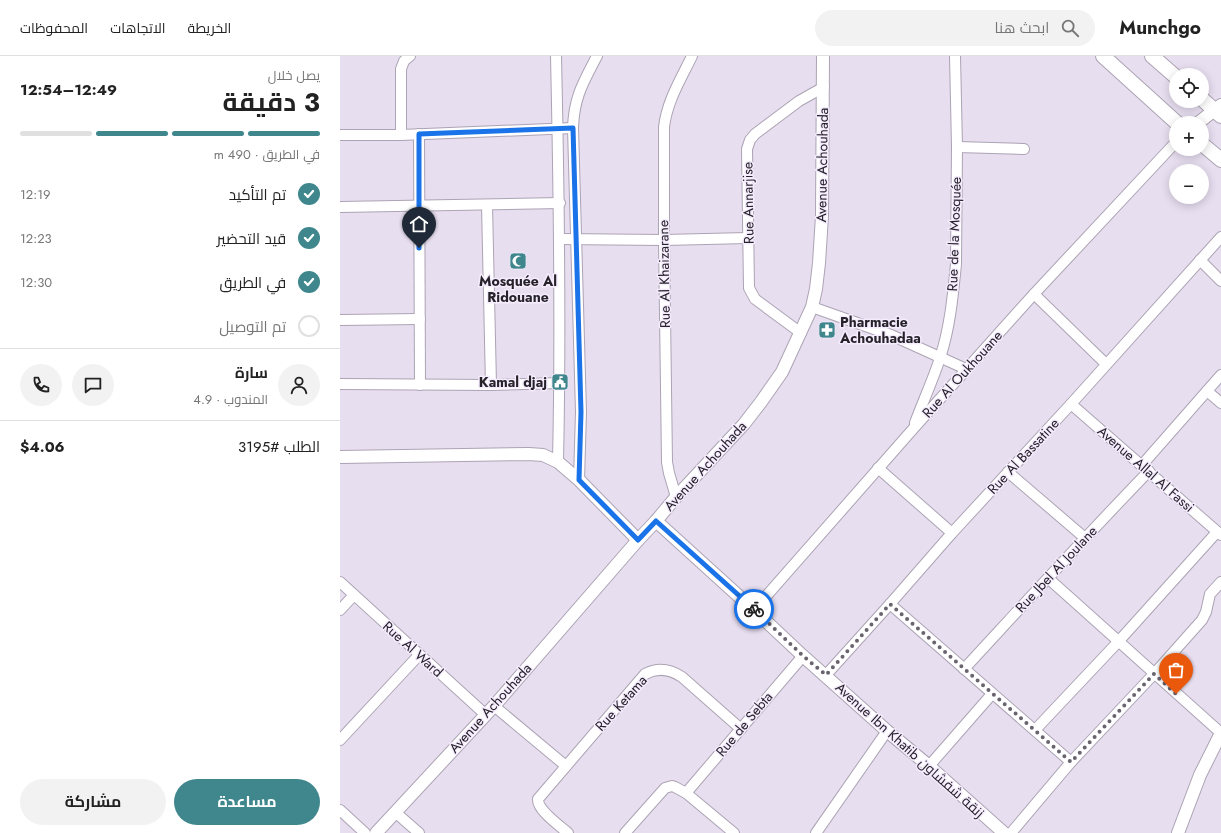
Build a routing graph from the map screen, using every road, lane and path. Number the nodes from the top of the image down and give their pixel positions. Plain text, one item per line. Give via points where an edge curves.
1 (410, 56) edge
2 (556, 56) edge
3 (598, 56) edge
4 (692, 56) edge
5 (823, 56) edge
6 (955, 56) edge
7 (1103, 56) edge
8 (1152, 56) edge
9 (1169, 71) edge
10 (824, 87) junction
11 (1209, 104) edge
12 (1219, 110) edge
13 (1169, 116) edge
14 (1209, 116) edge
15 (573, 128) junction
16 (558, 129) junction
17 (419, 134) junction
18 (340, 135) edge
19 (401, 135) junction
20 (957, 147) junction
21 (1024, 149) dead end
22 (1169, 149) edge
23 (1209, 150) edge
24 (1221, 160) edge
25 (560, 203) junction
26 (487, 205) junction
27 (419, 206) junction
28 (340, 207) edge
29 (1221, 236) edge
30 (748, 238) junction
31 (560, 239) junction
32 (577, 239) junction
33 (664, 240) junction
34 (1200, 260) junction
35 (1221, 281) edge
36 (1034, 294) junction
37 (812, 307) junction
38 (420, 319) junction
39 (340, 320) edge
40 (801, 333) junction
41 (940, 358) junction
42 (1106, 364) junction
43 (966, 369) junction
44 (1221, 375) edge
45 (560, 383) junction
46 (340, 384) edge
47 (420, 385) junction
48 (491, 385) junction
49 (1207, 391) junction
50 (1221, 403) edge
51 (1071, 404) junction
52 (913, 429) junction
53 (340, 457) edge
54 (558, 462) junction
55 (878, 468) junction
56 (1145, 468) junction
57 (1008, 472) junction
58 (579, 480) junction
59 (676, 497) junction
60 (656, 521) junction
61 (952, 533) junction
62 (1219, 534) edge
63 (1085, 538) junction
64 (638, 540) junction
65 (1049, 579) junction
66 (340, 582) edge
67 (1221, 582) edge
68 (354, 595) junction
69 (890, 604) junction
70 (340, 610) edge
71 (754, 610) junction
72 (1118, 642) junction
73 (419, 655) junction
74 (803, 656) junction
75 (964, 669) junction
76 (1154, 674) junction
77 (826, 675) junction
78 (992, 694) junction
79 (490, 710) junction
80 (741, 729) junction
81 (1035, 730) junction
82 (887, 731) junction
83 (1221, 733) edge
84 (340, 740) edge
85 (1071, 762) junction
86 (566, 766) junction
87 (929, 766) junction
88 (686, 793) junction
89 (340, 810) edge
90 (395, 812) junction
91 (365, 833) edge
92 (376, 833) edge
93 (419, 833) edge
94 (568, 833) edge
95 (625, 833) edge
96 (734, 833) edge
97 (816, 833) edge
98 (1004, 833) edge
99 (1011, 833) edge
100 (1178, 833) edge

1 - 19 street via 404,61 401,70
2 - 16 street
3 - 15 street via 582,85 574,110
4 - 33 street, Rue Al Khaizarane via 665,114
5 - 10 street, Avenue Achouhada
6 - 20 street, Rue de la Mosquée
7 - 13 main road
8 - 9 main road
10 - 30 street, Rue Annarjise via 800,101 750,140 747,149
10 - 37 street, Avenue Achouhada via 822,216 819,263
11 - 12 main road
12 - 14 street
15 - 16 street
15 - 32 street
16 - 17 street
16 - 25 street
17 - 19 street
17 - 27 street
18 - 19 street
20 - 21 street
20 - 41 street, Rue de la Mosquée via 956,264 945,341
22 - 36 street, Rue Al Oukhouane
23 - 24 main road
25 - 26 street
25 - 31 street
26 - 27 street
26 - 48 street
27 - 28 street
27 - 38 street
29 - 34 street, Rue Al Bassatine
30 - 33 street
30 - 40 street, Rue Annarjise via 751,293 761,304
31 - 32 street
31 - 45 street
32 - 33 street
32 - 58 street via 581,412
33 - 59 street, Rue Al Khaizarane via 668,462
34 - 35 street
34 - 42 street, Rue Al Bassatine
36 - 42 street
36 - 43 street, Rue Al Oukhouane
37 - 40 street, Avenue Achouhada
37 - 41 street via 885,333
38 - 39 street
38 - 47 street
40 - 59 street, Avenue Achouhada via 782,372 761,402 744,424
41 - 43 street
41 - 52 street, Rue de la Mosquée
42 - 51 street, Rue Al Bassatine
43 - 52 street, Rue Al Oukhouane
44 - 49 street, Rue Jbel Al Joulane
45 - 48 street
45 - 54 street
46 - 47 street
47 - 48 street
49 - 50 street
49 - 56 street, Rue Jbel Al Joulane
51 - 56 street, Avenue Allal Al Fassi
51 - 57 street, Rue Al Bassatine
52 - 55 street, Rue Al Oukhouane
53 - 54 street via 529,454 543,455
54 - 58 street
55 - 61 street
55 - 71 street, Rue Al Oukhouane
56 - 62 street, Avenue Allal Al Fassi
56 - 63 street, Rue Jbel Al Joulane
57 - 61 street, Rue Al Bassatine
57 - 63 street
58 - 64 street
59 - 60 street, Avenue Achouhada
60 - 64 street, Avenue Achouhada
60 - 71 street, Avenue Ibn Khatib زنقة شفشاون
61 - 69 street, Rue Al Bassatine
62 - 72 street
63 - 65 street, Rue Jbel Al Joulane
64 - 79 street, Avenue Achouhada
65 - 72 street
65 - 75 street, Rue Jbel Al Joulane
66 - 68 street, Rue Al Ward
67 - 76 street via 1210,594 1202,620
68 - 70 street
68 - 73 street, Rue Al Ward
69 - 75 street
69 - 77 street, Rue Al Bassatine
71 - 74 street, Avenue Ibn Khatib زنقة شفشاون
72 - 76 street
72 - 81 street
73 - 79 street, Rue Al Ward
73 - 84 street
74 - 77 street, Avenue Ibn Khatib زنقة شفشاون
74 - 80 street, Rue de Sebta
75 - 78 street
76 - 83 street
76 - 85 street
77 - 82 street, Avenue Ibn Khatib زنقة شفشاون
78 - 81 street
78 - 87 street
79 - 86 street
79 - 90 street, Avenue Achouhada
80 - 86 street, Rue Ketama via 675,672 656,670 646,674
80 - 88 street, Rue de Sebta
81 - 85 street
82 - 87 street, Avenue Ibn Khatib زنقة شفشاون
82 - 97 street
83 - 100 street via 1200,775
85 - 99 street
86 - 94 street, Rue Ketama via 538,799 538,803
87 - 98 street, Avenue Ibn Khatib زنقة شفشاون
88 - 95 street via 675,787 665,788
88 - 96 street
89 - 91 street
90 - 92 street, Avenue Achouhada
90 - 93 street

